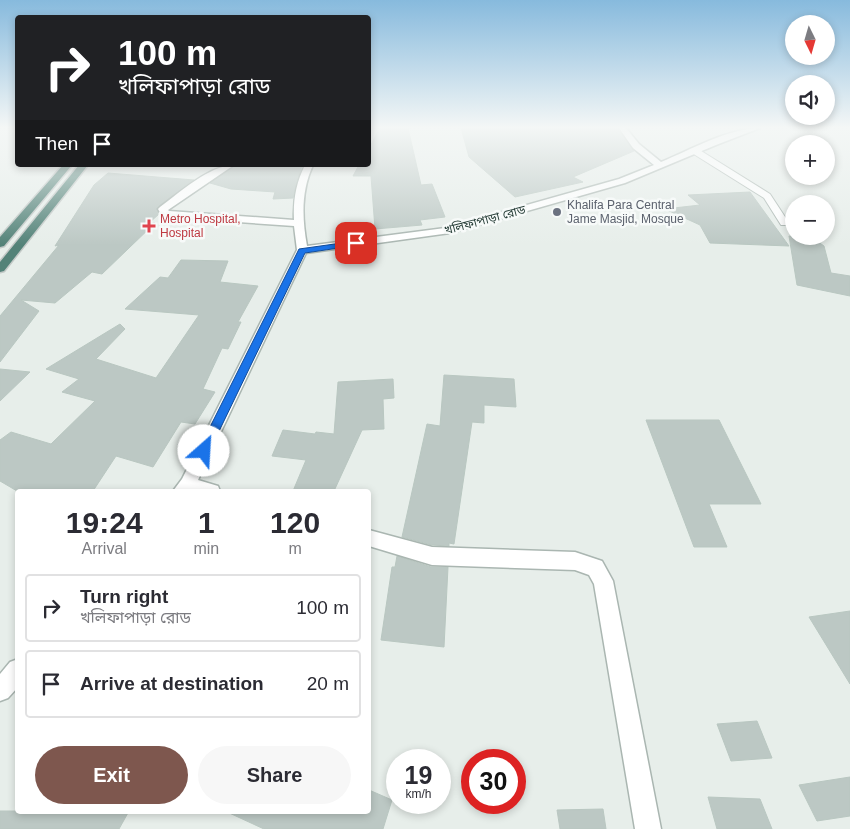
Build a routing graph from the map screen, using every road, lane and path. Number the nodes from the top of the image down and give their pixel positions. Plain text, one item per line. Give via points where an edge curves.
1 (66, 167) edge
2 (82, 167) edge
3 (227, 167) edge
4 (308, 167) edge
5 (659, 167) edge
6 (720, 167) edge
7 (298, 223) junction
8 (784, 224) dead end
9 (0, 244) edge
10 (302, 250) junction
11 (0, 269) edge
12 (185, 488) edge
13 (371, 539) edge
14 (15, 673) edge
15 (0, 690) edge
16 (648, 829) edge

1 - 9 highway
2 - 11 highway
3 - 7 street via 163,209 165,214
4 - 7 street via 298,202
5 - 10 street, খলিফাপাড়া রোড via 622,182 446,231
6 - 8 lane via 767,196
7 - 10 street
10 - 12 street
13 - 16 street via 432,556 575,561 595,568 603,581
14 - 15 street

